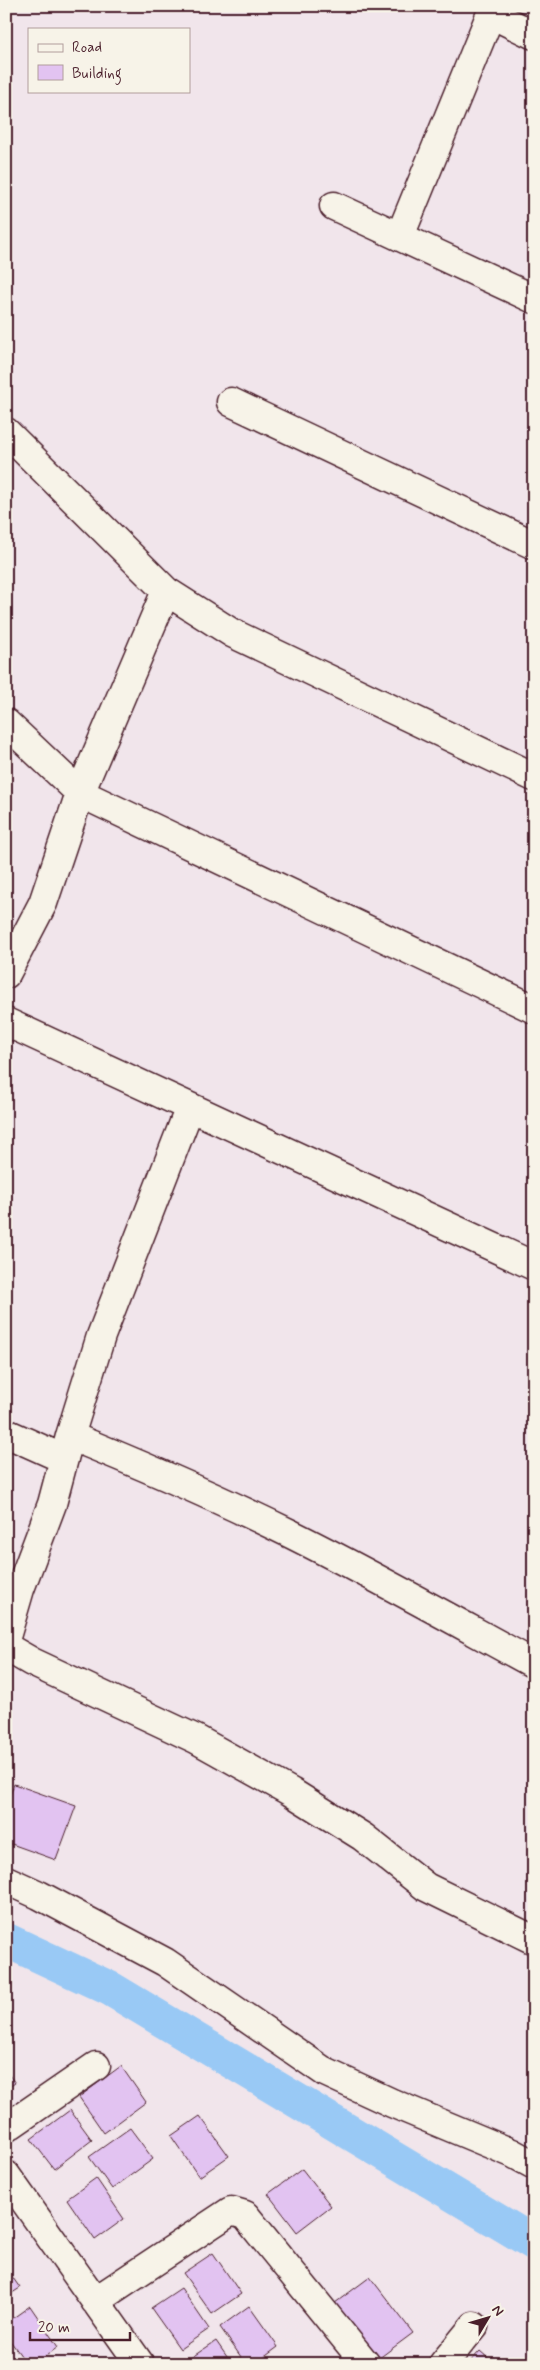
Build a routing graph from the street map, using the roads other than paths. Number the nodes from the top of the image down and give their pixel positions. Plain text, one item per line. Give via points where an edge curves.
1 (493, 10) edge
2 (534, 35) edge
3 (334, 206) dead end
4 (400, 236) junction
5 (534, 299) edge
6 (231, 402) dead end
7 (6, 432) edge
8 (534, 545) edge
9 (166, 591) junction
10 (6, 723) edge
11 (534, 777) edge
12 (80, 793) junction
13 (6, 974) edge
14 (534, 1009) edge
15 (6, 1022) edge
16 (190, 1107) junction
17 (534, 1266) edge
18 (6, 1433) edge
19 (67, 1447) junction
20 (6, 1637) edge
21 (6, 1647) edge
22 (534, 1664) edge
23 (6, 1880) edge
24 (534, 1940) edge
25 (96, 2066) dead end
26 (6, 2128) edge
27 (534, 2165) edge
28 (6, 2175) edge
29 (95, 2301) junction
30 (474, 2326) dead end
31 (140, 2364) edge
32 (366, 2364) edge
33 (443, 2364) edge

1 - 2 street
1 - 4 street
3 - 4 street
4 - 5 street
6 - 8 street
7 - 9 street
9 - 11 street via 232,633
9 - 12 street
10 - 12 street
12 - 13 street via 43,903
12 - 14 street
15 - 16 street
16 - 17 street
16 - 19 street via 102,1336
18 - 19 street
19 - 20 street via 52,1504
19 - 22 street via 157,1472 402,1591
21 - 24 street via 196,1739 363,1837 426,1887
23 - 27 street via 165,1962 325,2072
25 - 26 street
28 - 29 street
29 - 31 street
29 - 32 street via 231,2211 245,2215
30 - 33 street

